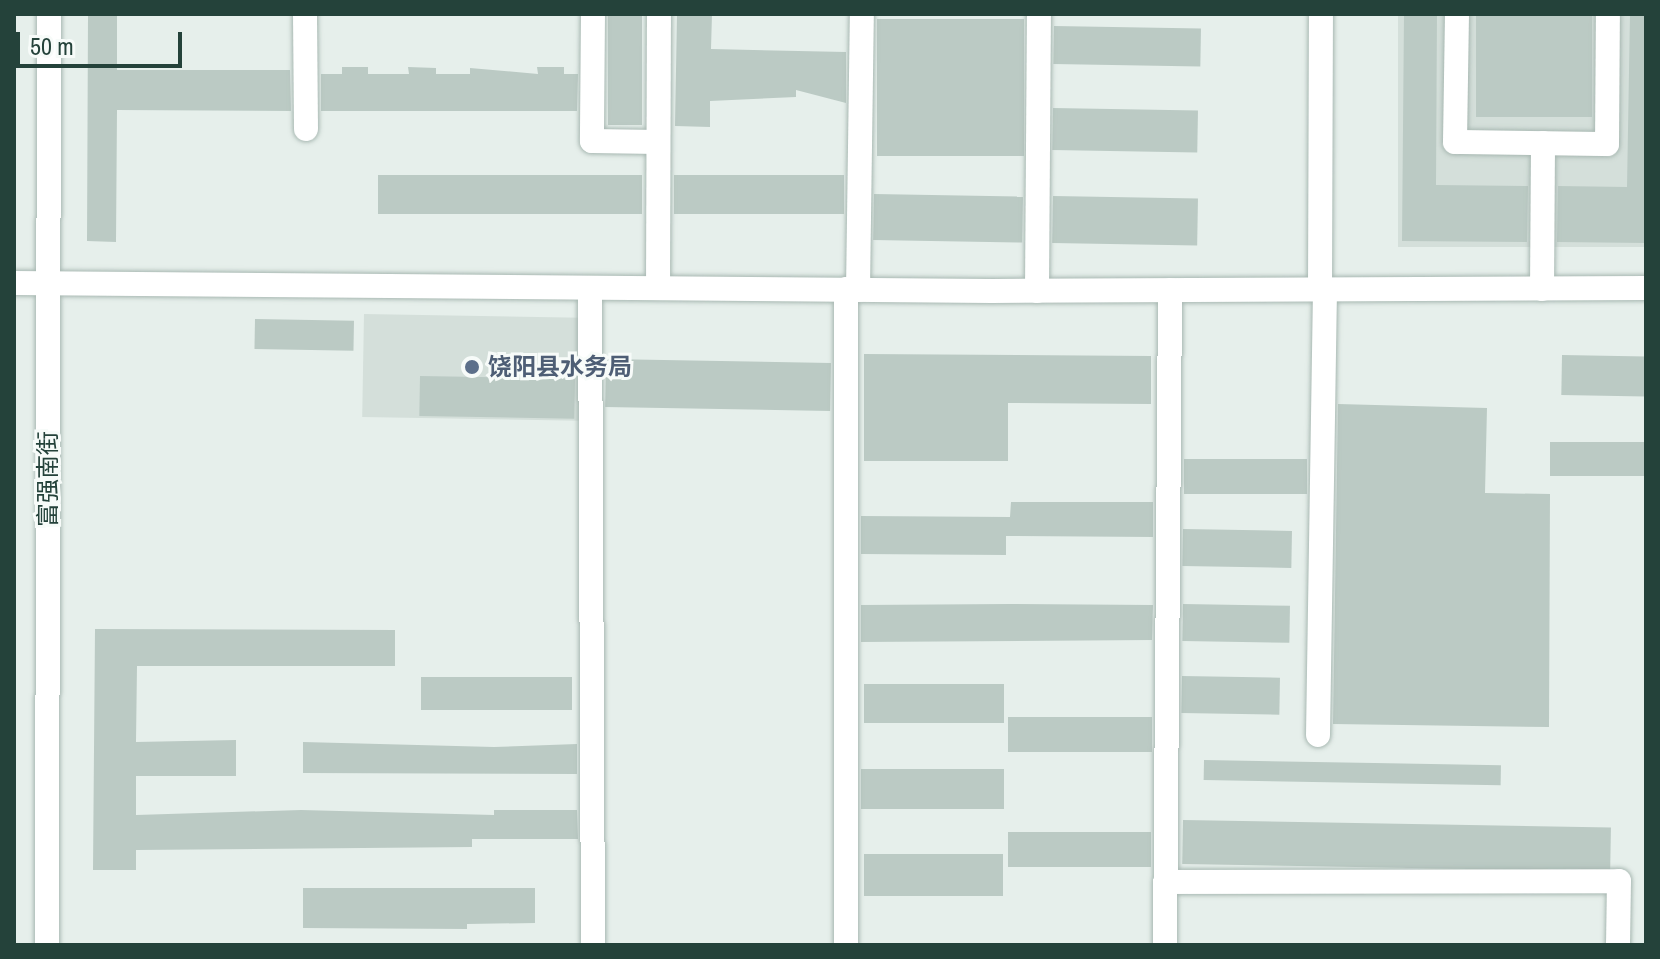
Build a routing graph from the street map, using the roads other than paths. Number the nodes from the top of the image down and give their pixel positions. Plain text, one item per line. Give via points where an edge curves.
1 (49, 14) edge
2 (305, 14) edge
3 (593, 14) edge
4 (659, 14) edge
5 (862, 14) edge
6 (1039, 14) edge
7 (1321, 14) edge
8 (1457, 14) edge
9 (1608, 14) edge
10 (306, 129) dead end
11 (658, 142) junction
12 (1543, 143) junction
13 (14, 283) edge
14 (48, 283) junction
15 (590, 288) junction
16 (658, 288) junction
17 (1646, 288) edge
18 (1542, 289) junction
19 (852, 290) junction
20 (1170, 290) junction
21 (1323, 290) junction
22 (1037, 291) junction
23 (1318, 735) dead end
24 (1165, 882) junction
25 (47, 945) edge
26 (593, 945) edge
27 (846, 945) edge
28 (1165, 945) edge
29 (1618, 945) edge

1 - 14 street, 富强南街
2 - 10 street
3 - 11 street via 592,141
4 - 11 street
5 - 19 street
6 - 22 street
7 - 21 street
8 - 12 street via 1455,142
9 - 12 street via 1607,144
11 - 16 street
12 - 18 street
13 - 14 street
14 - 15 street
14 - 25 street, 富强南街
15 - 16 street
15 - 26 street
16 - 19 street
17 - 18 street
18 - 21 street
19 - 22 street
19 - 27 street
20 - 21 street
20 - 22 street
20 - 24 street
21 - 23 street
24 - 28 street
24 - 29 street via 1619,881

